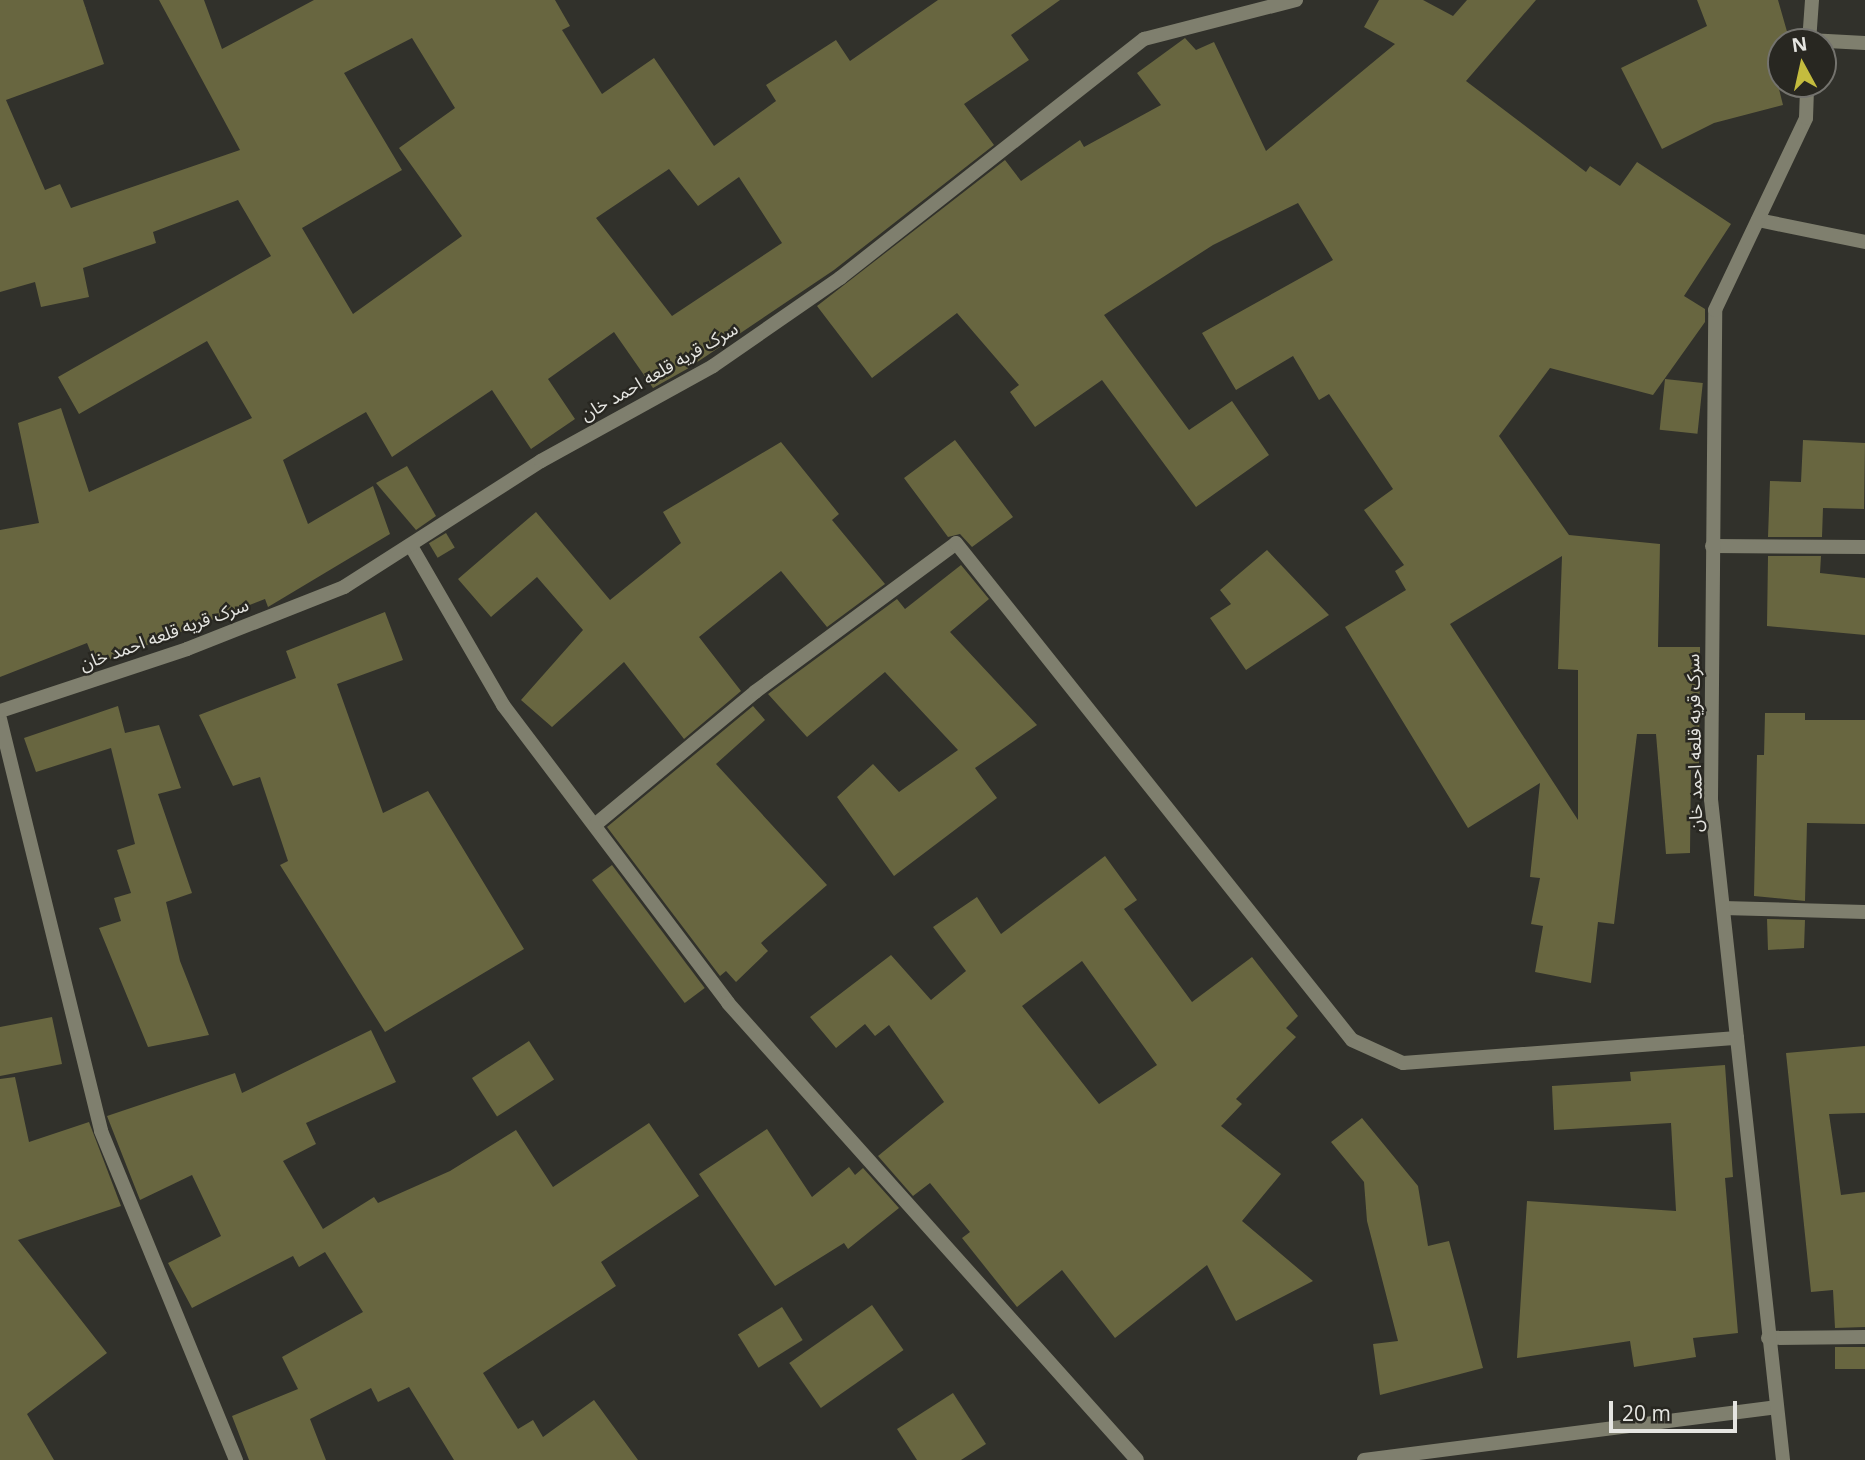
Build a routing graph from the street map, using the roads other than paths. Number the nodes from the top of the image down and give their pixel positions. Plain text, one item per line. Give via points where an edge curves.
1 (1296, 0) edge
2 (1812, 0) edge
3 (1811, 28) edge
4 (1837, 42) edge
5 (1865, 43) edge
6 (1807, 98) edge
7 (1758, 220) junction
8 (1865, 242) edge
9 (411, 546) junction
10 (1712, 546) junction
11 (1865, 547) edge
12 (0, 711) edge
13 (0, 719) edge
14 (596, 824) junction
15 (1723, 908) junction
16 (1865, 912) edge
17 (1737, 1038) junction
18 (1865, 1337) edge
19 (1768, 1338) junction
20 (1776, 1407) junction
21 (236, 1460) edge
22 (1138, 1460) edge
23 (1364, 1460) edge
24 (1783, 1460) edge

1 - 9 street, سرک قریه قلعه احمد خان via 1144,39 840,278 724,359 541,461
2 - 3 street
4 - 5 street
6 - 7 street, سرک قریه قلعه احمد خان via 1806,118
7 - 8 street
7 - 10 street, سرک قریه قلعه احمد خان via 1715,310
9 - 12 street, سرک قریه قلعه احمد خان via 344,587 187,649
9 - 14 street via 503,705
10 - 11 street
10 - 15 street, سرک قریه قلعه احمد خان via 1711,799
13 - 21 street via 101,1131
14 - 17 street via 755,692 957,543 1352,1040 1403,1063
14 - 22 street via 728,1003
15 - 16 street
15 - 17 street, سرک قریه قلعه احمد خان
17 - 19 street, سرک قریه قلعه احمد خان
18 - 19 street
19 - 20 street, سرک قریه قلعه احمد خان
20 - 23 street
20 - 24 street, سرک قریه قلعه احمد خان

